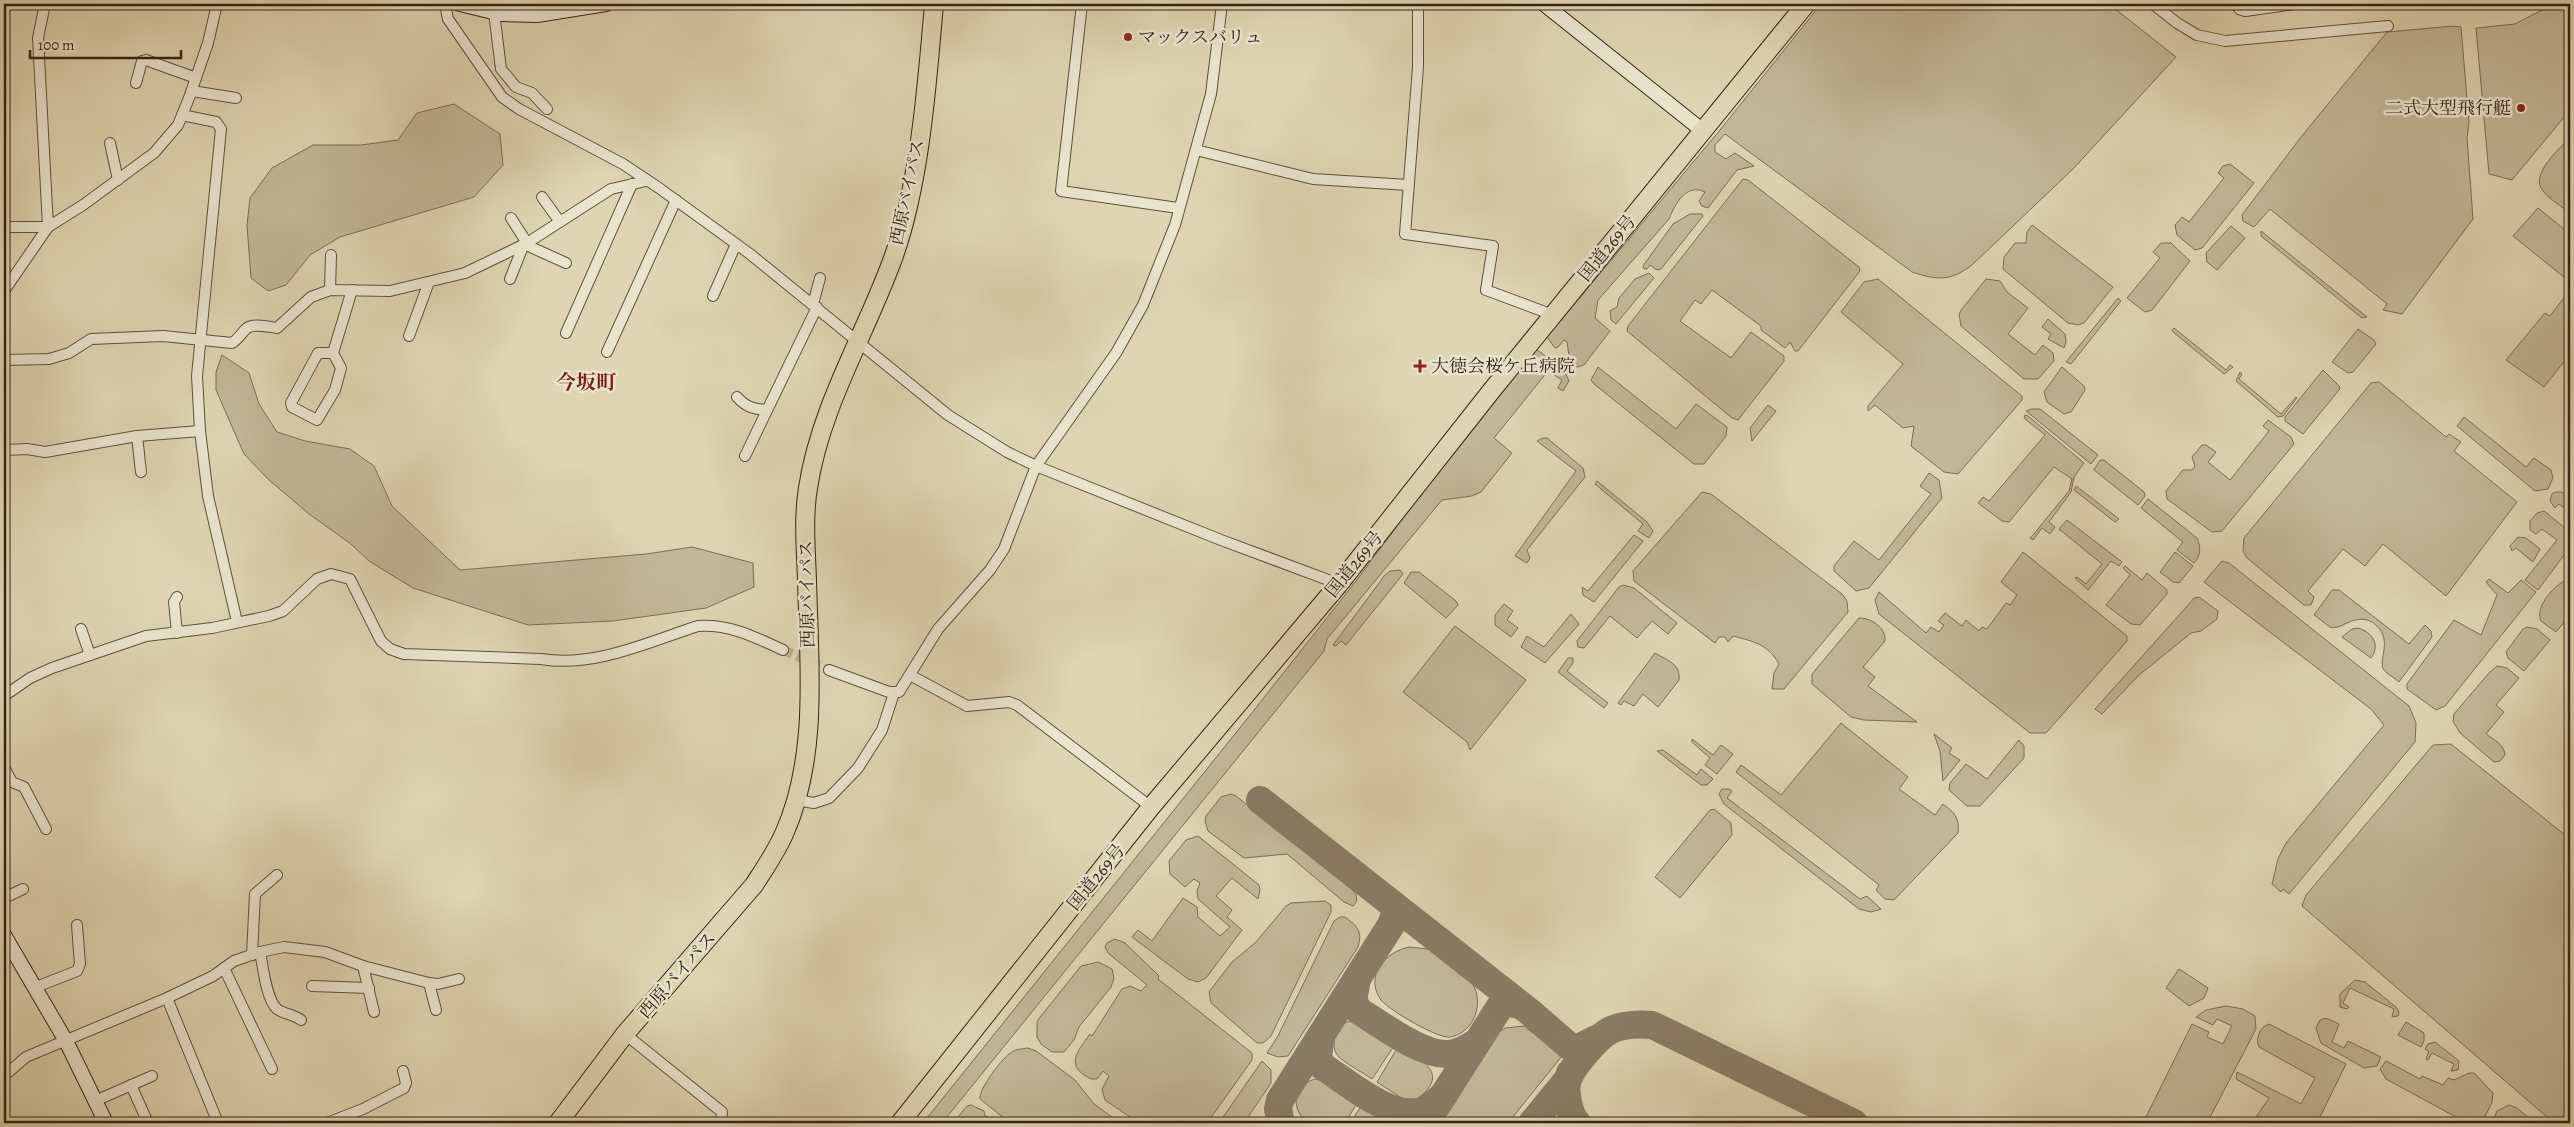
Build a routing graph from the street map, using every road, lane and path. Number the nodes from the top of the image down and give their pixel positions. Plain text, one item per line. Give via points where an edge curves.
1 (45, 4) edge
2 (216, 4) edge
3 (445, 4) edge
4 (460, 4) edge
5 (606, 4) edge
6 (934, 4) edge
7 (1082, 4) edge
8 (1222, 4) edge
9 (1418, 4) edge
10 (1544, 4) edge
11 (1806, 4) edge
12 (2153, 4) edge
13 (2236, 4) edge
14 (2294, 4) edge
15 (494, 12) junction
16 (2388, 26) dead end
17 (196, 78) junction
18 (136, 83) dead end
19 (192, 90) junction
20 (236, 98) dead end
21 (547, 109) dead end
22 (182, 114) junction
23 (1703, 131) junction
24 (110, 143) dead end
25 (1196, 150) junction
26 (118, 180) junction
27 (646, 181) junction
28 (632, 184) junction
29 (1408, 185) junction
30 (542, 197) dead end
31 (676, 200) junction
32 (1178, 208) junction
33 (511, 218) dead end
34 (560, 222) junction
35 (48, 227) junction
36 (4, 228) edge
37 (525, 244) junction
38 (736, 244) junction
39 (331, 255) dead end
40 (566, 263) dead end
41 (820, 278) dead end
42 (510, 279) dead end
43 (429, 282) junction
44 (330, 290) junction
45 (352, 290) junction
46 (4, 291) edge
47 (713, 296) dead end
48 (815, 306) junction
49 (1553, 315) junction
50 (566, 333) dead end
51 (408, 336) dead end
52 (201, 340) junction
53 (859, 341) junction
54 (607, 352) dead end
55 (333, 353) junction
56 (4, 360) edge
57 (737, 397) dead end
58 (767, 410) junction
59 (200, 431) junction
60 (137, 436) junction
61 (4, 450) edge
62 (745, 456) dead end
63 (1036, 466) junction
64 (141, 472) dead end
65 (1339, 584) junction
66 (177, 597) dead end
67 (237, 622) junction
68 (82, 629) dead end
69 (177, 633) junction
70 (783, 650) tunnel mouth
71 (90, 655) junction
72 (829, 670) tunnel mouth
73 (910, 675) junction
74 (894, 693) junction
75 (4, 696) edge
76 (4, 767) edge
77 (796, 800) junction
78 (1151, 807) junction
79 (46, 829) dead end
80 (277, 875) dead end
81 (23, 888) dead end
82 (4, 898) edge
83 (77, 926) dead end
84 (4, 934) edge
85 (256, 953) junction
86 (363, 966) junction
87 (224, 968) junction
88 (459, 979) dead end
89 (429, 983) junction
90 (312, 986) dead end
91 (36, 987) junction
92 (369, 988) junction
93 (167, 998) junction
94 (436, 1010) dead end
95 (374, 1012) dead end
96 (301, 1020) dead end
97 (625, 1034) junction
98 (66, 1041) junction
99 (272, 1069) dead end
100 (403, 1071) dead end
101 (4, 1076) edge
102 (152, 1076) dead end
103 (131, 1085) junction
104 (95, 1101) junction
105 (106, 1123) edge
106 (148, 1123) edge
107 (218, 1123) edge
108 (327, 1123) edge
109 (558, 1123) edge
110 (721, 1123) edge
111 (900, 1123) edge

1 - 35 street via 38,38
2 - 17 street
3 - 27 street via 448,19 502,97 518,109 623,164
4 - 15 street
5 - 15 street via 537,15
6 - 53 highway, 西原バイパス via 910,196 893,260
7 - 32 street via 1061,191
8 - 25 street via 1212,94
9 - 29 street via 1418,67
10 - 23 street
11 - 23 highway, 国道269号
12 - 16 street via 2191,32 2225,41
13 - 14 street via 2239,10 2245,11
15 - 21 street via 502,69 507,79 516,87 532,93
17 - 18 street via 146,60 142,62
17 - 19 street
19 - 20 street
19 - 22 street
22 - 26 street via 178,125 154,153
22 - 52 street via 216,122 221,129
23 - 49 highway, 国道269号
24 - 26 street
25 - 29 street via 1313,179
25 - 32 street
26 - 35 street
27 - 28 street
27 - 31 street
28 - 34 street via 611,189
28 - 50 street
29 - 49 street via 1405,234 1493,246 1486,290
30 - 34 street
31 - 38 street
31 - 54 street
32 - 63 street via 1161,265 1143,305 1116,353
33 - 37 street
34 - 37 street
35 - 36 street
35 - 46 street
37 - 40 street
37 - 42 street
37 - 43 street via 465,273
38 - 47 street
38 - 48 street
39 - 44 street
41 - 48 street
43 - 45 street via 390,291
43 - 51 street
44 - 45 street
44 - 52 street via 311,297 277,328 253,326 232,343
45 - 55 street
48 - 53 street
48 - 58 street
49 - 65 highway, 国道269号
52 - 56 street via 162,336 91,339 69,353 49,359
52 - 59 street via 197,376
53 - 63 street via 948,414 1006,452
53 - 77 highway, 西原バイパス via 830,405 807,489 809,708 804,767
55 - 55 street via 341,368 335,390 317,420 292,407 291,403 318,353
57 - 58 street via 744,405
58 - 62 street
59 - 60 street
59 - 67 street via 208,496
60 - 61 street via 45,452
60 - 64 street
63 - 65 street
63 - 73 street via 1004,549 990,570 938,629
65 - 78 highway, 国道269号
66 - 69 street via 174,602
67 - 69 street
67 - 70 street via 283,611 317,579 331,574 350,579 381,641 390,649 404,654 560,662 588,660 698,626 715,625 739,630
68 - 71 street
69 - 71 street via 146,636
71 - 75 street via 30,678
72 - 74 street
73 - 74 street via 905,686
73 - 78 street via 967,706 1009,702 1017,705
74 - 77 street via 882,730 858,768 829,798 814,803
76 - 79 street via 12,782 24,787
77 - 97 highway, 西原バイパス via 785,832 754,885
78 - 111 highway, 国道269号
80 - 85 street via 255,894
81 - 82 street
83 - 91 street via 80,964 77,971
84 - 91 street
85 - 86 street via 284,947 325,952
85 - 87 street
85 - 96 street via 271,1000 278,1010 294,1014
86 - 89 street
86 - 92 street
87 - 93 street
87 - 99 street
88 - 89 street
89 - 94 street
90 - 92 street
91 - 98 street
92 - 95 street
93 - 98 street
93 - 107 street
97 - 109 highway, 西原バイパス
97 - 110 street via 722,1112
98 - 101 street via 26,1057
98 - 104 street
100 - 108 street via 404,1088
102 - 103 street
103 - 104 street
103 - 106 street
104 - 105 street

